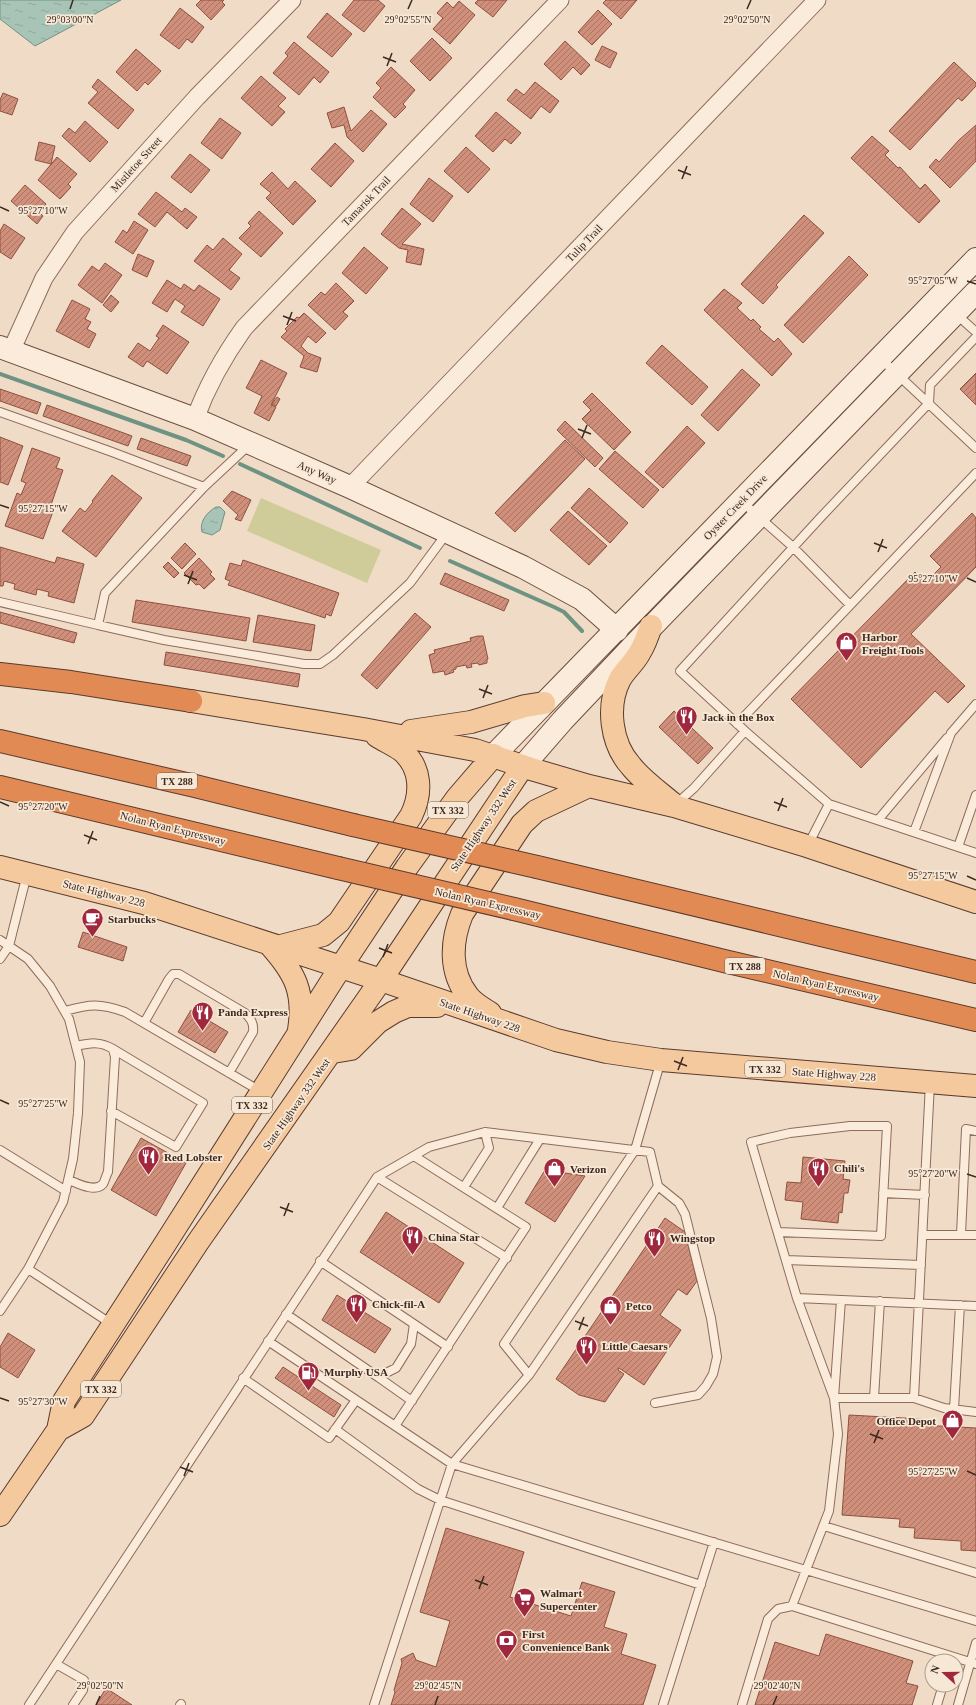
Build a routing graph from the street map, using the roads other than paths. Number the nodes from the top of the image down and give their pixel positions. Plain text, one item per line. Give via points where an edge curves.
1 (292, 0) edge
2 (560, 0) edge
3 (817, 0) edge
4 (976, 259) edge
5 (976, 292) edge
6 (955, 313) junction
7 (976, 332) edge
8 (976, 337) edge
9 (6, 349) edge
10 (880, 358) junction
11 (896, 373) junction
12 (930, 403) junction
13 (0, 412) edge
14 (195, 418) junction
15 (251, 443) junction
16 (976, 448) edge
17 (976, 473) edge
18 (204, 487) junction
19 (350, 487) junction
20 (741, 500) junction
21 (758, 516) junction
22 (448, 533) junction
23 (793, 547) junction
24 (0, 602) edge
25 (850, 605) junction
26 (98, 624) junction
27 (651, 626) junction
28 (617, 630) junction
29 (0, 674) edge
30 (191, 701) joint
31 (544, 703) junction
32 (976, 704) edge
33 (737, 724) junction
34 (363, 729) junction
35 (746, 731) junction
36 (390, 733) junction
37 (952, 733) junction
38 (0, 741) edge
39 (494, 756) junction
40 (523, 766) junction
41 (589, 786) junction
42 (0, 787) edge
43 (976, 795) edge
44 (829, 804) junction
45 (674, 806) junction
46 (878, 820) junction
47 (914, 832) junction
48 (807, 846) junction
49 (958, 847) junction
50 (976, 853) edge
51 (0, 867) edge
52 (28, 874) junction
53 (976, 902) edge
54 (0, 940) edge
55 (9, 946) junction
56 (274, 946) junction
57 (0, 959) edge
58 (340, 968) junction
59 (976, 972) edge
60 (381, 980) junction
61 (451, 1005) junction
62 (65, 1011) junction
63 (976, 1020) edge
64 (144, 1023) junction
65 (504, 1023) junction
66 (299, 1031) junction
67 (76, 1046) junction
68 (113, 1049) junction
69 (332, 1052) junction
70 (661, 1060) junction
71 (229, 1073) junction
72 (930, 1081) junction
73 (976, 1086) edge
74 (260, 1092) junction
75 (111, 1111) junction
76 (976, 1131) edge
77 (485, 1132) junction
78 (540, 1139) junction
79 (0, 1150) edge
80 (635, 1150) junction
81 (414, 1156) junction
82 (377, 1177) junction
83 (68, 1180) junction
84 (658, 1186) junction
85 (464, 1188) junction
86 (66, 1191) junction
87 (883, 1193) junction
88 (925, 1195) junction
89 (497, 1208) junction
90 (778, 1232) junction
91 (960, 1234) junction
92 (923, 1235) junction
93 (976, 1235) edge
94 (506, 1258) junction
95 (786, 1260) junction
96 (320, 1262) junction
97 (921, 1265) junction
98 (28, 1269) junction
99 (797, 1298) junction
100 (841, 1300) junction
101 (880, 1301) junction
102 (919, 1303) junction
103 (960, 1305) junction
104 (976, 1306) edge
105 (0, 1309) edge
106 (286, 1314) junction
107 (414, 1324) junction
108 (113, 1325) junction
109 (268, 1341) junction
110 (448, 1347) junction
111 (529, 1375) junction
112 (378, 1377) junction
113 (243, 1378) junction
114 (834, 1398) junction
115 (874, 1398) junction
116 (914, 1398) junction
117 (356, 1400) junction
118 (412, 1401) junction
119 (654, 1403) dead end
120 (954, 1410) junction
121 (976, 1412) edge
122 (395, 1426) junction
123 (335, 1429) junction
124 (58, 1430) junction
125 (452, 1464) junction
126 (440, 1500) junction
127 (0, 1515) edge
128 (824, 1526) junction
129 (714, 1542) junction
130 (808, 1569) junction
131 (976, 1573) edge
132 (701, 1585) junction
133 (792, 1606) junction
134 (976, 1620) edge
135 (976, 1643) edge
136 (933, 1653) edge
137 (973, 1663) edge
138 (56, 1664) junction
139 (941, 1693) edge
140 (960, 1704) edge
141 (29, 1705) edge
142 (73, 1705) edge
143 (374, 1705) edge
144 (663, 1705) edge
145 (742, 1705) edge
146 (937, 1705) edge

1 - 9 street, Mistletoe Street via 197,97 76,232 44,278
2 - 14 street, Tamarisk Trail via 244,328 204,394
3 - 19 street, Tulip Trail
4 - 10 main road, Oyster Creek Drive
5 - 6 main road, Oyster Creek Drive
6 - 7 lane
6 - 11 main road, Oyster Creek Drive
8 - 12 lane via 930,385
9 - 14 main road, Any Way
10 - 11 lane
10 - 20 main road, Oyster Creek Drive
11 - 12 lane
11 - 21 main road, Oyster Creek Drive
12 - 16 lane
12 - 23 lane
13 - 18 lane
14 - 15 main road, Any Way
15 - 18 lane
15 - 19 main road, Any Way
17 - 25 lane
18 - 26 lane via 105,593
19 - 22 main road, Any Way
20 - 21 lane
20 - 28 main road, Oyster Creek Drive
21 - 23 lane
21 - 27 main road, Oyster Creek Drive
22 - 26 lane via 410,583 333,655 320,664 304,664 164,640
22 - 28 main road, Any Way via 582,599
23 - 25 lane
23 - 33 lane via 680,671
24 - 26 lane
25 - 33 lane
27 - 40 main road, Oyster Creek Drive
27 - 45 main road via 641,651 616,689 612,709 613,729 630,766
28 - 31 main road, Oyster Creek Drive
29 - 30 highway via 71,682
30 - 34 main road
31 - 36 main road via 471,722
31 - 39 main road, Oyster Creek Drive
32 - 37 lane
33 - 35 lane
34 - 36 main road
34 - 56 main road via 400,749 409,758 419,786 416,807 339,922 323,935
35 - 44 lane
35 - 45 lane
36 - 39 main road
37 - 46 lane
37 - 47 lane
38 - 59 highway, TX 288, bridge
39 - 40 main road
39 - 58 main road, State Highway 332 West / TX 332 via 457,798 407,867
40 - 41 main road
40 - 60 main road, State Highway 332 West / TX 332
41 - 45 main road
41 - 65 main road via 536,811 522,824 462,914 456,928 453,944 459,983 468,997
42 - 63 highway, Nolan Ryan Expressway / TX 288, bridge
43 - 49 lane
44 - 46 lane
44 - 48 lane
45 - 48 main road
46 - 47 lane
47 - 49 lane
48 - 53 main road
49 - 50 lane
51 - 52 main road, State Highway 228
52 - 55 lane
52 - 56 main road, State Highway 228 via 144,903
54 - 55 lane
55 - 57 lane
55 - 62 lane via 28,959 50,986
56 - 58 main road, State Highway 228
56 - 66 main road via 295,978 300,1002
58 - 60 main road, State Highway 228
58 - 66 main road, State Highway 332 West / TX 332
60 - 61 main road, State Highway 228
60 - 69 main road, State Highway 332 West / TX 332
61 - 65 main road, State Highway 228 / TX 332
61 - 69 main road, TX 332 via 408,1006 378,1022 351,1049
62 - 64 lane via 85,1005 104,1005 125,1012
62 - 67 lane
64 - 71 lane
64 - 71 lane via 169,979 173,974 179,974 245,1013 251,1020 253,1032
65 - 70 main road, State Highway 228 / TX 332 via 556,1040 607,1052
66 - 74 main road, State Highway 332 West / TX 332
67 - 68 lane via 95,1042 106,1044
67 - 83 lane via 80,1062 78,1113
68 - 75 lane
68 - 75 lane via 203,1103 176,1147
69 - 124 main road, State Highway 332 West / TX 332 via 198,1242 83,1416
70 - 72 main road, State Highway 228 / TX 332
70 - 80 lane
71 - 74 lane
72 - 73 main road, State Highway 228 / TX 332
72 - 88 lane
74 - 108 main road, State Highway 332 West / TX 332
75 - 83 lane via 108,1172 103,1184 90,1187
76 - 91 lane via 966,1129
77 - 78 lane
77 - 81 lane via 429,1147
77 - 85 lane via 489,1148
78 - 80 lane
78 - 89 lane
79 - 86 lane
80 - 84 lane via 650,1152
80 - 111 lane via 504,1344
81 - 82 lane
81 - 85 lane
82 - 94 lane
82 - 96 lane
83 - 86 lane
84 - 111 lane
84 - 119 lane via 679,1203 685,1214 711,1318 717,1357 713,1374 698,1395
85 - 89 lane
86 - 98 lane via 64,1202
87 - 88 lane
87 - 90 lane via 881,1236
87 - 90 lane via 887,1126 850,1126 751,1142
88 - 92 lane
89 - 94 lane via 526,1227
90 - 95 lane
91 - 92 lane
91 - 93 lane
92 - 97 lane
94 - 110 lane
95 - 97 lane
95 - 99 lane
96 - 106 lane
96 - 107 lane
97 - 102 lane
98 - 105 lane
98 - 108 lane
99 - 100 lane
99 - 114 lane
100 - 101 lane
100 - 114 lane
101 - 102 lane
101 - 115 lane
102 - 103 lane
102 - 116 lane
103 - 104 lane
103 - 120 lane
106 - 109 lane
106 - 112 lane
107 - 110 lane
107 - 112 lane via 412,1344 396,1368
108 - 124 main road, State Highway 332 West / TX 332 via 64,1401
109 - 113 lane
109 - 117 lane
110 - 118 lane
111 - 125 lane
112 - 118 lane
113 - 123 lane via 329,1438
113 - 138 lane
114 - 115 lane
114 - 128 lane via 838,1434 829,1511
115 - 116 lane
116 - 120 lane
117 - 122 lane
117 - 123 lane
118 - 122 lane
120 - 121 lane
122 - 125 lane
123 - 126 lane via 418,1489
124 - 127 main road, State Highway 332 West / TX 332
125 - 126 lane
125 - 129 lane
126 - 132 lane
126 - 143 lane
128 - 130 lane
128 - 131 lane
129 - 130 lane
129 - 132 lane
130 - 133 lane
130 - 134 lane
132 - 144 lane
133 - 136 lane
133 - 145 lane via 778,1609 768,1619
135 - 137 lane
137 - 140 lane
138 - 141 lane
138 - 142 lane via 84,1680 83,1690
139 - 146 lane

